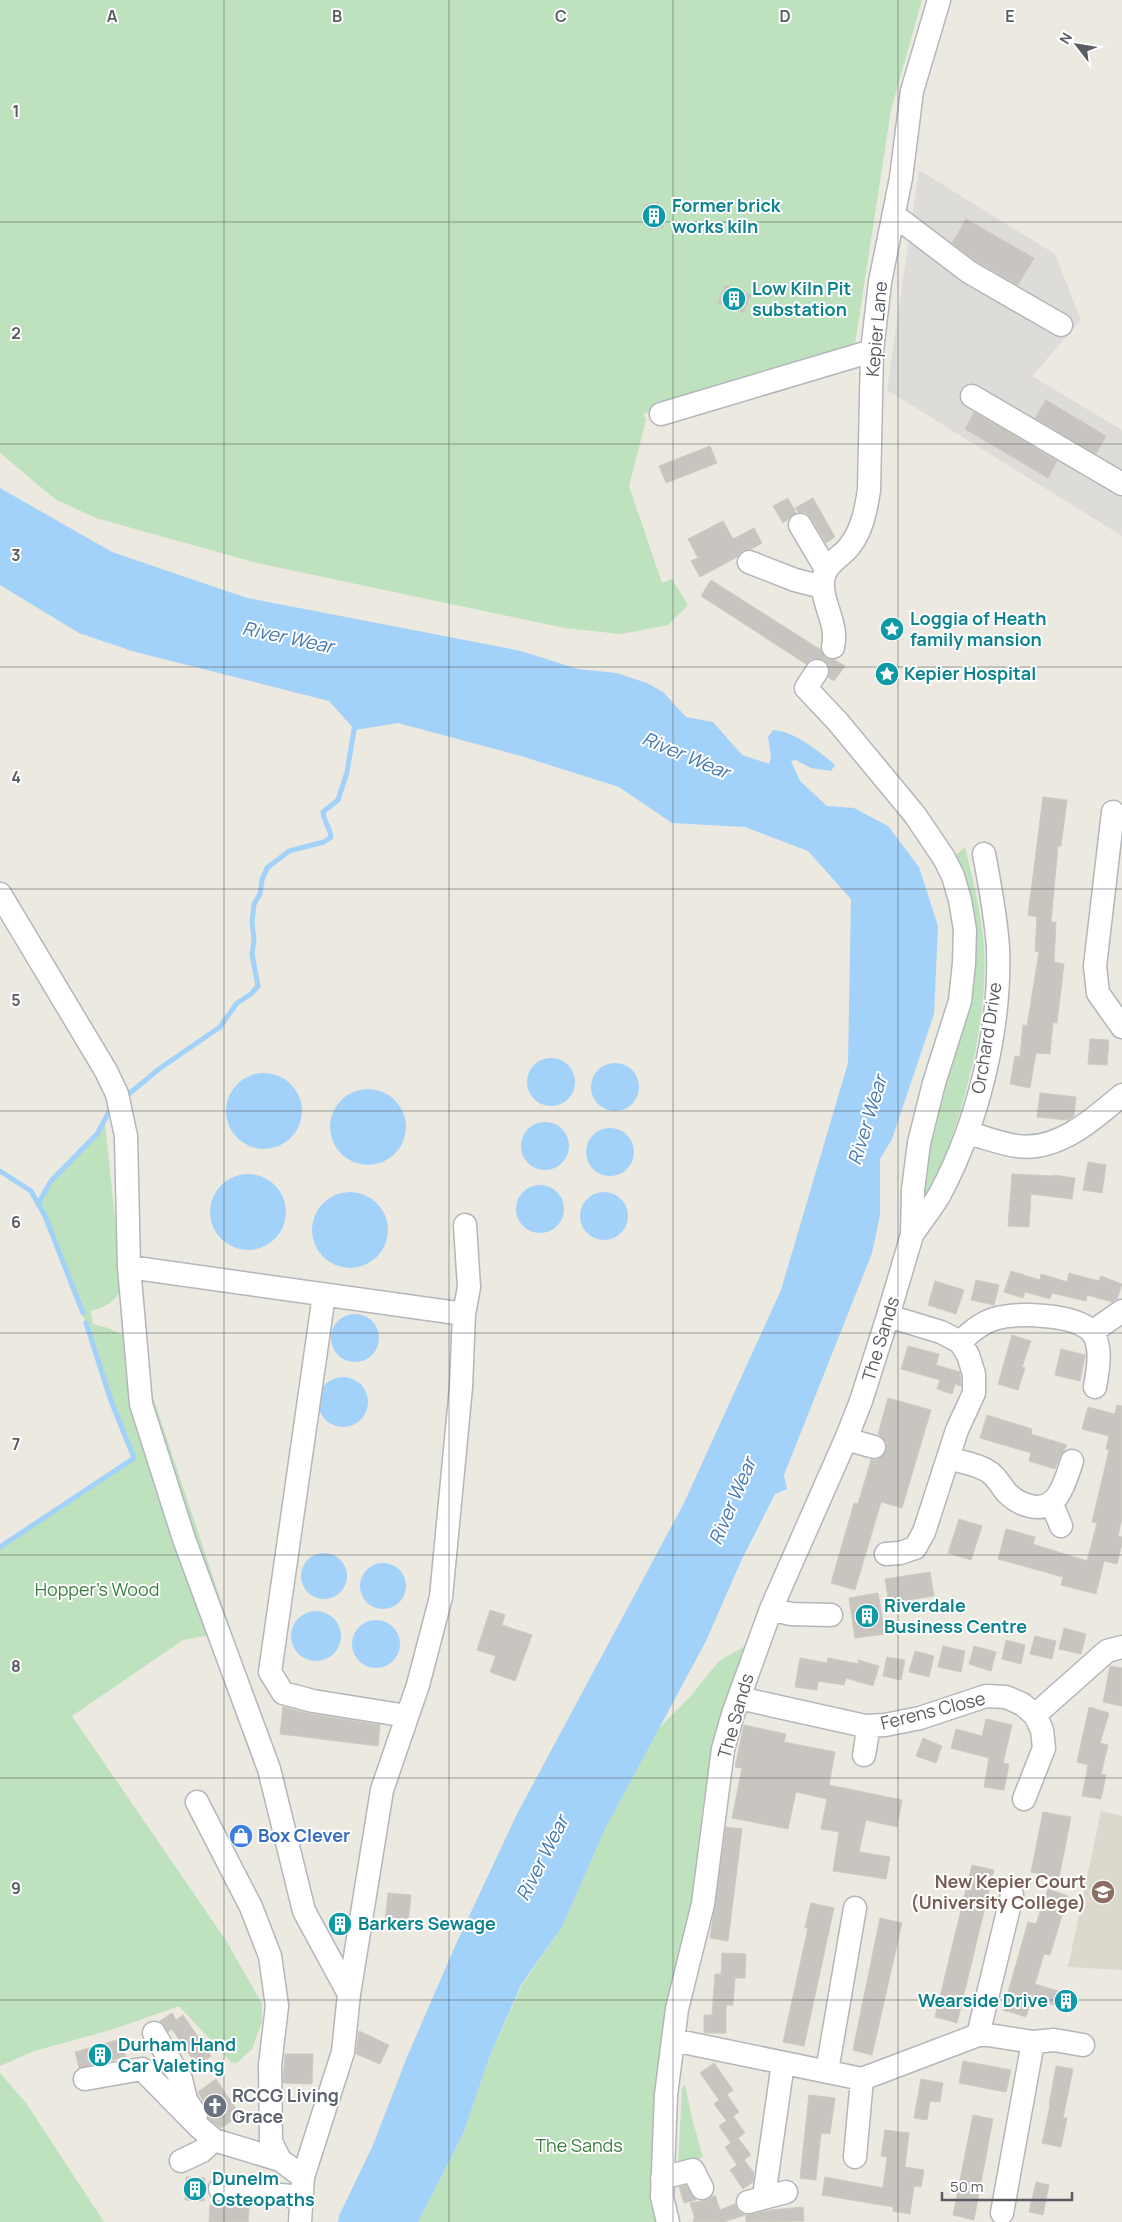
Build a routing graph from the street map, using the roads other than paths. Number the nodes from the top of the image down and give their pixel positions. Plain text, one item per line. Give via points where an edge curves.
1 (939, 0) edge
2 (894, 216) junction
3 (1061, 325) dead end
4 (872, 351) junction
5 (972, 396) dead end
6 (661, 414) dead end
7 (1122, 484) edge
8 (800, 526) dead end
9 (749, 562) dead end
10 (824, 578) junction
11 (832, 647) dead end
12 (817, 670) dead end
13 (1113, 812) dead end
14 (984, 854) dead end
15 (0, 894) edge
16 (1122, 1027) edge
17 (1122, 1095) edge
18 (968, 1133) junction
19 (465, 1225) dead end
20 (912, 1235) junction
21 (129, 1267) junction
22 (324, 1295) junction
23 (1122, 1311) edge
24 (464, 1314) junction
25 (888, 1316) junction
26 (1092, 1332) junction
27 (960, 1342) junction
28 (1095, 1387) dead end
29 (846, 1439) junction
30 (874, 1447) dead end
31 (949, 1458) junction
32 (1072, 1461) dead end
33 (1052, 1504) junction
34 (1061, 1526) dead end
35 (886, 1554) dead end
36 (771, 1609) junction
37 (831, 1615) dead end
38 (1122, 1647) edge
39 (739, 1698) junction
40 (1035, 1715) junction
41 (408, 1716) junction
42 (865, 1726) junction
43 (864, 1755) dead end
44 (1024, 1799) dead end
45 (197, 1802) dead end
46 (1012, 1895) dead end
47 (855, 1908) dead end
48 (349, 1994) junction
49 (154, 2033) dead end
50 (978, 2035) junction
51 (1048, 2035) junction
52 (673, 2040) junction
53 (1083, 2045) dead end
54 (783, 2063) junction
55 (826, 2071) junction
56 (85, 2078) dead end
57 (862, 2079) junction
58 (206, 2133) junction
59 (855, 2156) dead end
60 (280, 2160) junction
61 (181, 2161) dead end
62 (662, 2178) junction
63 (302, 2187) junction
64 (702, 2188) dead end
65 (220, 2190) dead end
66 (766, 2197) dead end
67 (1002, 2214) dead end
68 (300, 2222) edge
69 (668, 2222) edge

1 - 2 street, Kepier Lane via 912,91
2 - 3 street via 969,272
2 - 4 street, Kepier Lane via 880,282
4 - 6 street
4 - 10 street, Kepier Lane via 866,507 850,545
5 - 7 street
8 - 10 street
9 - 10 street via 795,580
10 - 11 street via 834,629
12 - 20 street via 806,688 915,815 944,858 960,900 965,930 960,1001 934,1082 919,1143
13 - 16 street via 1095,966 1098,993
14 - 18 street, Orchard Drive via 998,947 997,995 985,1072
15 - 21 street via 117,1094 126,1136
17 - 18 street via 1075,1131 1046,1144 1018,1146
18 - 20 street, Orchard Drive via 939,1195
19 - 24 street via 469,1287
20 - 25 street, The Sands
21 - 22 street
21 - 48 street via 141,1404 184,1539 269,1769 304,1911
22 - 24 street
22 - 41 street via 270,1672 283,1693
23 - 26 street
24 - 41 street via 461,1387 440,1597
25 - 27 street via 941,1332
25 - 29 street, The Sands
26 - 27 street via 1078,1323 1053,1316 1011,1316 980,1326
26 - 28 street via 1098,1348
27 - 31 street via 974,1374 974,1393 957,1430
29 - 30 street
29 - 36 street, The Sands
31 - 33 street via 987,1470 1006,1492 1022,1504 1038,1508
31 - 35 street via 924,1532 915,1548
32 - 33 street via 1065,1484
33 - 34 street
36 - 37 street via 791,1614
36 - 39 street, The Sands
38 - 40 street via 1108,1651
39 - 42 street, Ferens Close
39 - 52 street, The Sands via 723,1749 703,1904
40 - 42 street, Ferens Close via 1006,1697 986,1696 920,1718
40 - 44 street via 1042,1730 1044,1748
41 - 48 street via 382,1790
42 - 43 street via 868,1737
45 - 60 street via 252,1907 270,1956 277,2006 270,2065 271,2142
46 - 50 street
47 - 55 street
48 - 63 street via 343,2052
49 - 58 street via 181,2079 186,2100
50 - 51 street
50 - 57 street
51 - 53 street
51 - 67 street
52 - 54 street
52 - 62 street, The Sands via 666,2096
54 - 55 street
54 - 66 street
55 - 57 street
56 - 58 street via 142,2069
57 - 59 street
58 - 60 street
58 - 61 street via 202,2151
60 - 63 street
62 - 64 street via 693,2170
62 - 69 street, The Sands via 662,2197
63 - 65 street
63 - 68 street

